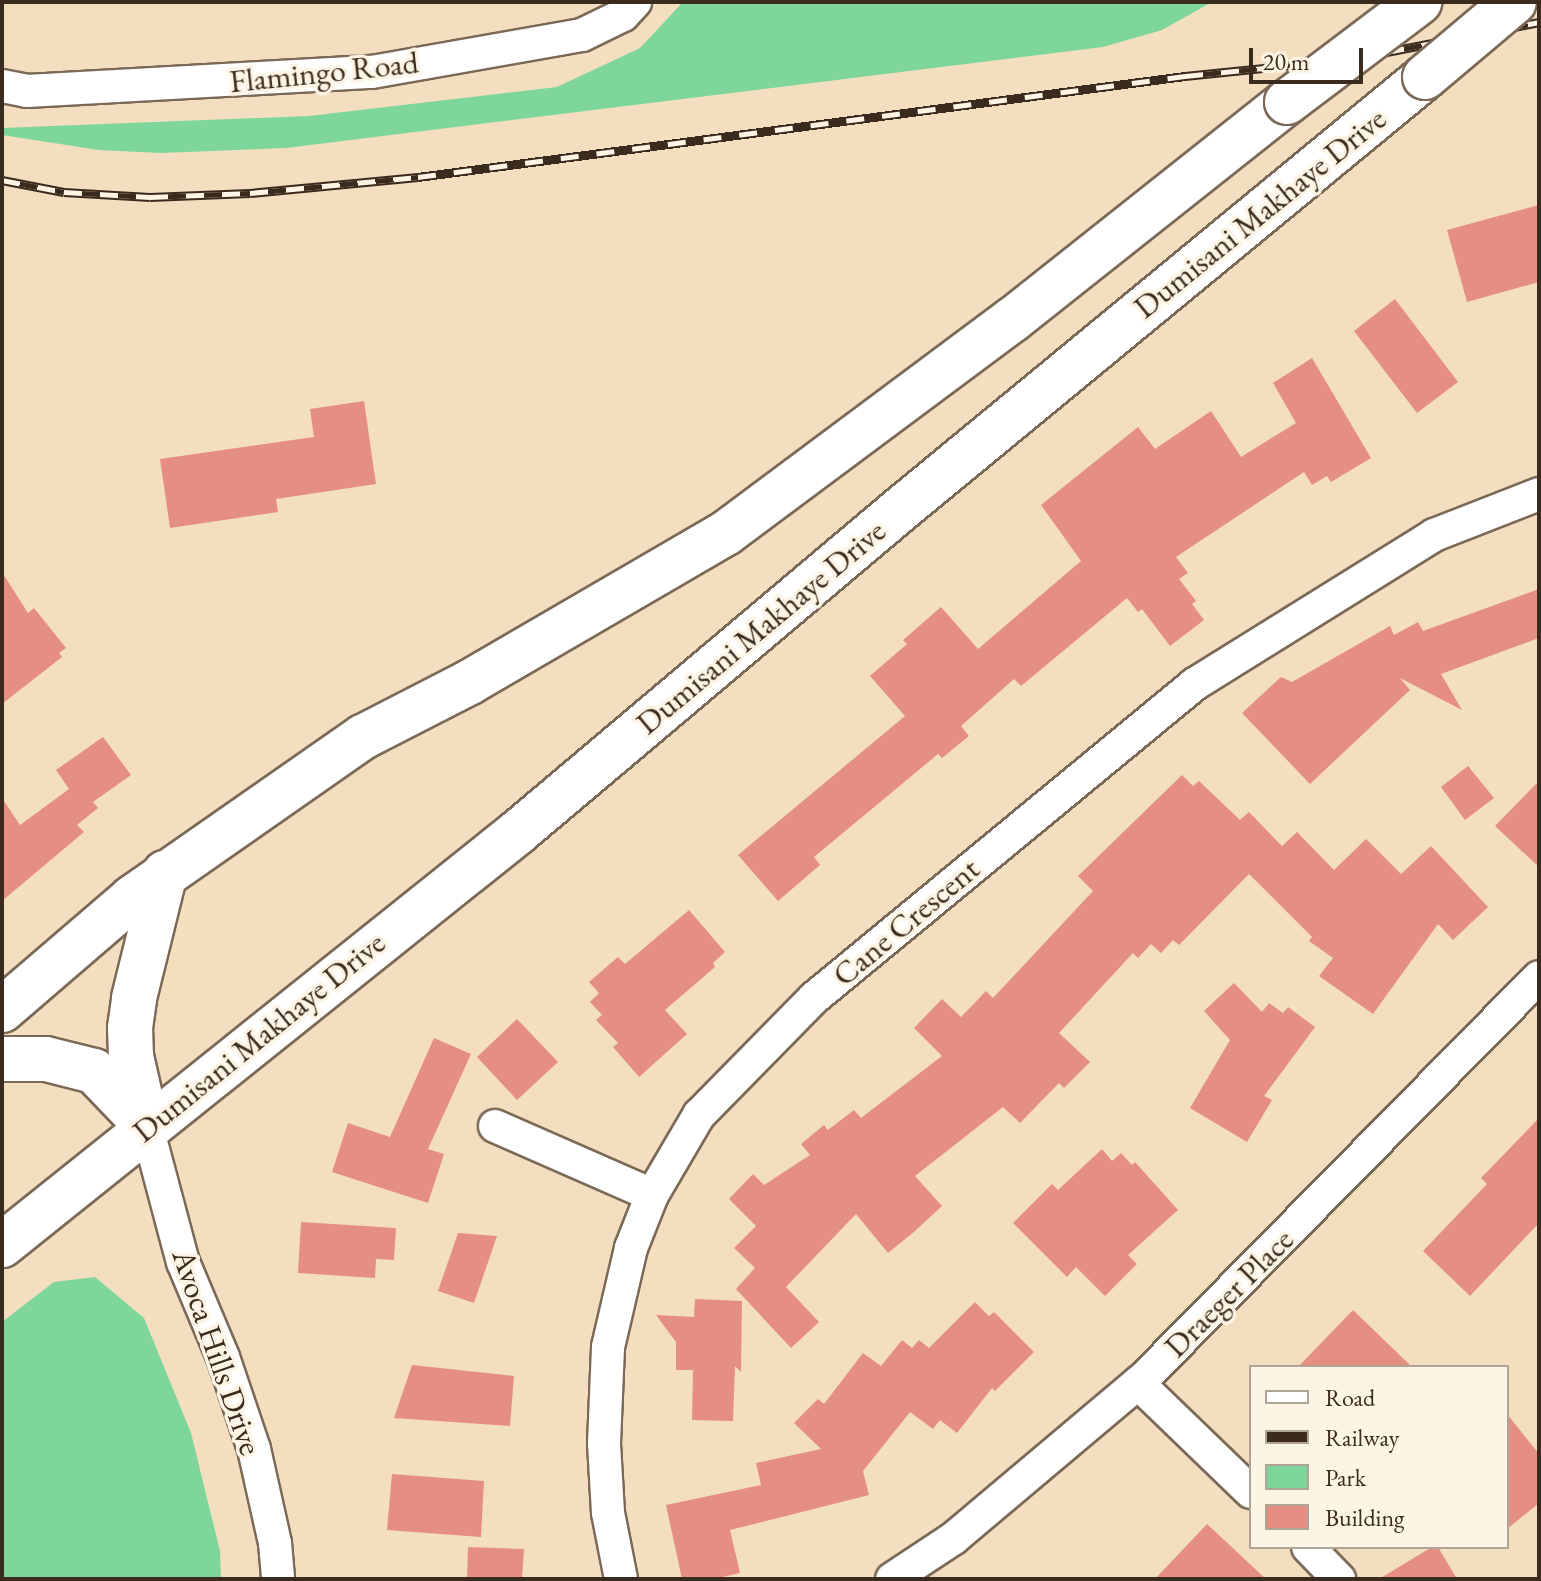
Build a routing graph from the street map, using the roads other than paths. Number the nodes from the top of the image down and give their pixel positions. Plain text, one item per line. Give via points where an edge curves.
1 (635, 2) edge
2 (1419, 2) edge
3 (1514, 2) edge
4 (2, 86) edge
5 (1539, 494) edge
6 (165, 873) junction
7 (1539, 977) edge
8 (2, 1010) edge
9 (2, 1059) edge
10 (495, 1126) dead end
11 (147, 1127) junction
12 (652, 1195) junction
13 (2, 1245) edge
14 (1138, 1383) junction
15 (1249, 1490) edge
16 (1310, 1549) edge
17 (278, 1579) edge
18 (621, 1579) edge
19 (892, 1579) edge
20 (1339, 1579) edge

1 - 4 street, Flamingo Road via 623,15 582,35 372,72 27,91
2 - 6 main road, bridge via 988,339 726,533 470,682 363,737
3 - 11 main road, Dumisani Makhaye Drive, bridge via 518,832
5 - 12 street, Cane Crescent via 1434,535 1195,684 814,998 699,1115
6 - 8 main road
6 - 11 main road via 130,1028
7 - 14 street, Draeger Place
9 - 11 main road via 46,1059 94,1071
10 - 12 street
11 - 13 main road, Dumisani Makhaye Drive
11 - 17 street, Avoca Hills Drive via 183,1262 254,1449
12 - 18 street, Cane Crescent via 631,1248 608,1347 604,1443 608,1513
14 - 15 street
14 - 19 street, Draeger Place via 954,1538
16 - 20 street

